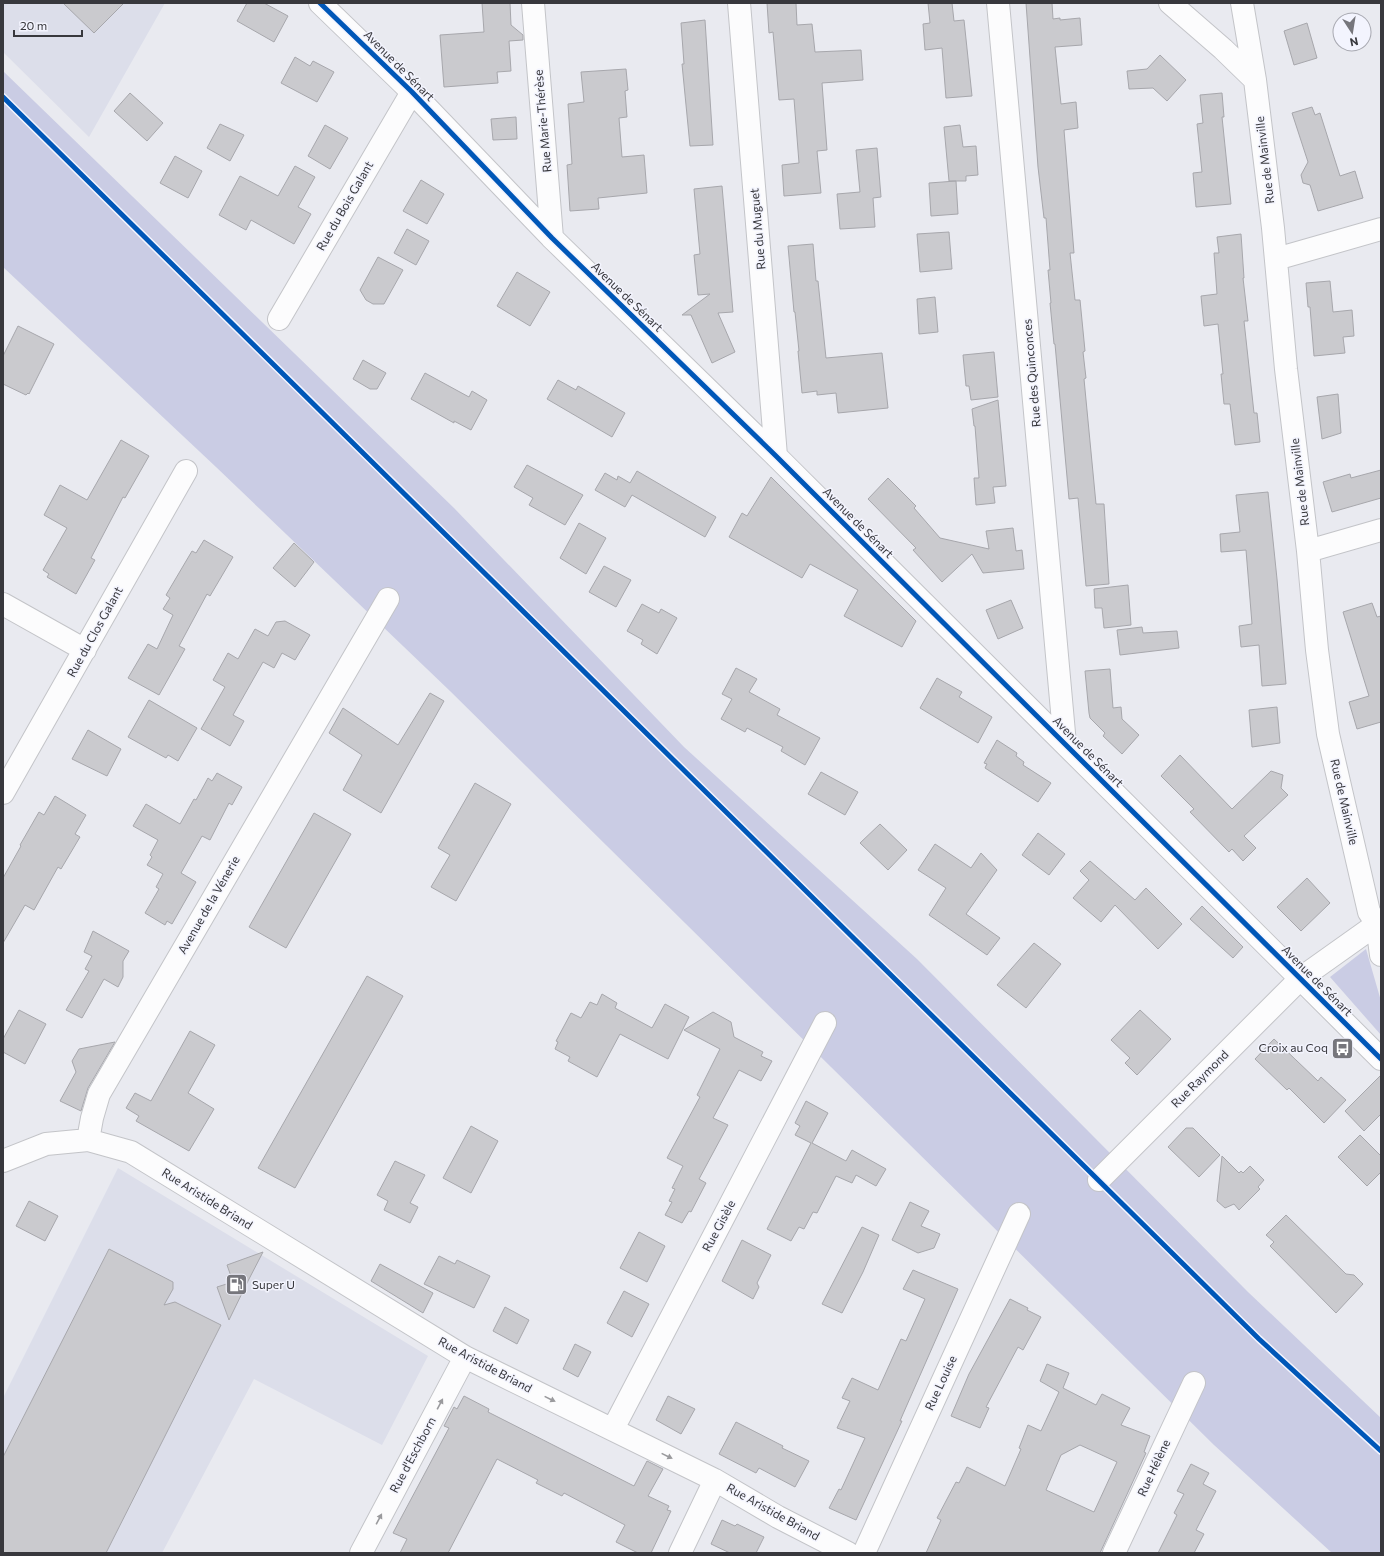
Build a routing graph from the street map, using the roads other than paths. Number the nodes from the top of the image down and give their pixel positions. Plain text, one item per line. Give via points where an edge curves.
1 (320, 3) edge
2 (533, 3) edge
3 (739, 3) edge
4 (998, 3) edge
5 (1170, 3) edge
6 (1242, 3) edge
7 (1255, 80) junction
8 (412, 92) junction
9 (1381, 229) edge
10 (552, 238) junction
11 (1276, 259) junction
12 (279, 319) dead end
13 (776, 456) junction
14 (186, 471) dead end
15 (1381, 530) edge
16 (1308, 551) junction
17 (388, 599) dead end
18 (3, 604) edge
19 (85, 650) junction
20 (1065, 744) junction
21 (3, 793) edge
22 (1379, 924) edge
23 (1381, 955) edge
24 (1301, 978) junction
25 (825, 1022) dead end
26 (1381, 1059) edge
27 (88, 1140) junction
28 (3, 1161) edge
29 (1099, 1180) dead end
30 (1019, 1214) dead end
31 (465, 1357) junction
32 (1194, 1383) dead end
33 (613, 1429) junction
34 (715, 1480) junction
35 (361, 1553) edge
36 (680, 1553) edge
37 (848, 1553) edge
38 (864, 1553) edge
39 (1114, 1553) edge

1 - 8 street, Avenue de Sénart
2 - 10 street, Rue Marie-Thérèse
3 - 13 street, Rue du Muguet
4 - 20 street, Rue des Quinconces
5 - 7 street
6 - 7 street, Rue de Mainville
7 - 11 street, Rue de Mainville
8 - 10 street, Avenue de Sénart
8 - 12 street, Rue du Bois Galant
9 - 11 street
10 - 13 street, Avenue de Sénart
11 - 16 street, Rue de Mainville via 1286,369
13 - 20 street, Avenue de Sénart
14 - 19 street, Rue du Clos Galant
15 - 16 street
16 - 22 street, Rue de Mainville via 1328,734 1369,912
17 - 27 street, Avenue de la Vénerie via 99,1094
18 - 19 street
19 - 21 street, Rue du Clos Galant
20 - 24 street, Avenue de Sénart
22 - 23 street, Rue de Mainville
22 - 24 street, Rue Raymond
24 - 26 street, Avenue de Sénart
24 - 29 street, Rue Raymond
25 - 33 street, Rue Gisèle
27 - 28 street via 46,1144
27 - 31 street, Rue Aristide Briand via 131,1152
30 - 38 street, Rue Louise
31 -> 33 street, Rue Aristide Briand
35 -> 31 street, Rue d'Eschborn
32 - 39 street, Rue Hélène
33 -> 34 street, Rue Aristide Briand
34 - 36 street
34 - 37 street, Rue Aristide Briand via 778,1517

